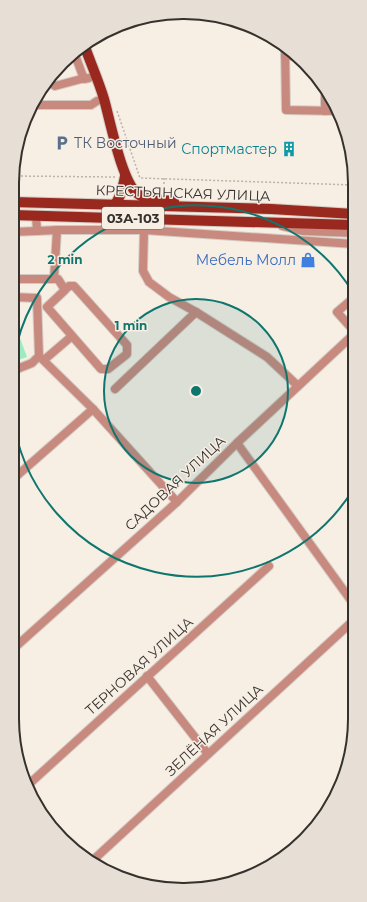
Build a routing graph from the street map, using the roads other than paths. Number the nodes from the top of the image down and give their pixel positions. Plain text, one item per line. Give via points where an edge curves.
1 (86, 51) edge
2 (285, 56) edge
3 (76, 59) edge
4 (96, 77) junction
5 (85, 78) junction
6 (52, 84) edge
7 (104, 98) junction
8 (325, 100) edge
9 (39, 105) edge
10 (325, 111) junction
11 (331, 111) edge
12 (124, 176) junction
13 (19, 202) edge
14 (114, 206) junction
15 (209, 208) junction
16 (348, 214) edge
17 (19, 215) edge
18 (36, 216) junction
19 (96, 218) junction
20 (264, 222) junction
21 (348, 225) edge
22 (57, 230) junction
23 (144, 230) junction
24 (37, 231) junction
25 (19, 232) edge
26 (336, 233) junction
27 (348, 233) edge
28 (338, 243) junction
29 (348, 244) edge
30 (19, 279) edge
31 (54, 279) junction
32 (65, 290) junction
33 (19, 297) edge
34 (348, 303) edge
35 (47, 307) junction
36 (38, 310) junction
37 (196, 312) junction
38 (348, 326) edge
39 (72, 336) junction
40 (348, 339) edge
41 (42, 358) junction
42 (19, 368) edge
43 (298, 386) junction
44 (115, 389) dead end
45 (93, 409) junction
46 (237, 443) junction
47 (19, 474) edge
48 (177, 502) junction
49 (269, 566) dead end
50 (348, 596) edge
51 (348, 625) edge
52 (19, 641) edge
53 (147, 676) junction
54 (208, 754) junction
55 (32, 781) edge
56 (96, 858) edge

1 - 4 main road
2 - 10 street via 286,110
3 - 5 street
4 - 5 street
4 - 7 main road
5 - 6 street via 55,86
7 - 9 street via 91,105
7 - 12 main road
8 - 10 street
10 - 11 street
12 - 14 main road via 120,195
12 - 15 main road via 138,195
13 - 14 main road, КРЕСТЬЯНСКАЯ УЛИЦА / 03А-103
14 - 15 main road, КРЕСТЬЯНСКАЯ УЛИЦА / 03А-103
14 - 19 main road
15 - 16 main road, КРЕСТЬЯНСКАЯ УЛИЦА / 03А-103
17 - 18 main road, КРЕСТЬЯНСКАЯ УЛИЦА / 03А-103
18 - 19 main road, КРЕСТЬЯНСКАЯ УЛИЦА / 03А-103
18 - 24 street
19 - 20 main road, КРЕСТЬЯНСКАЯ УЛИЦА / 03А-103
20 - 21 main road, КРЕСТЬЯНСКАЯ УЛИЦА / 03А-103
20 - 26 street via 303,231
22 - 23 street
22 - 24 street
22 - 31 street
23 - 28 street
23 - 37 street via 143,271 149,282 168,297
24 - 25 street
26 - 27 street
26 - 28 street
28 - 29 street
30 - 31 street
31 - 32 street via 58,280
32 - 35 street
32 - 39 street via 69,286 74,286 127,345 127,354 108,369 101,370
33 - 36 street via 37,298
34 - 38 street via 337,312
35 - 36 street
35 - 39 street
36 - 41 street
37 - 43 street via 267,357
37 - 44 street
39 - 41 street
40 - 43 street, САДОВАЯ УЛИЦА
41 - 42 street
41 - 45 street
43 - 46 street, САДОВАЯ УЛИЦА
45 - 47 street
45 - 48 street
46 - 48 street, САДОВАЯ УЛИЦА
46 - 50 street
48 - 52 street, САДОВАЯ УЛИЦА
49 - 53 street, ТЕРНОВАЯ УЛИЦА
51 - 54 street, ЗЕЛЁНАЯ УЛИЦА
53 - 54 street
53 - 55 street, ТЕРНОВАЯ УЛИЦА
54 - 56 street, ЗЕЛЁНАЯ УЛИЦА

